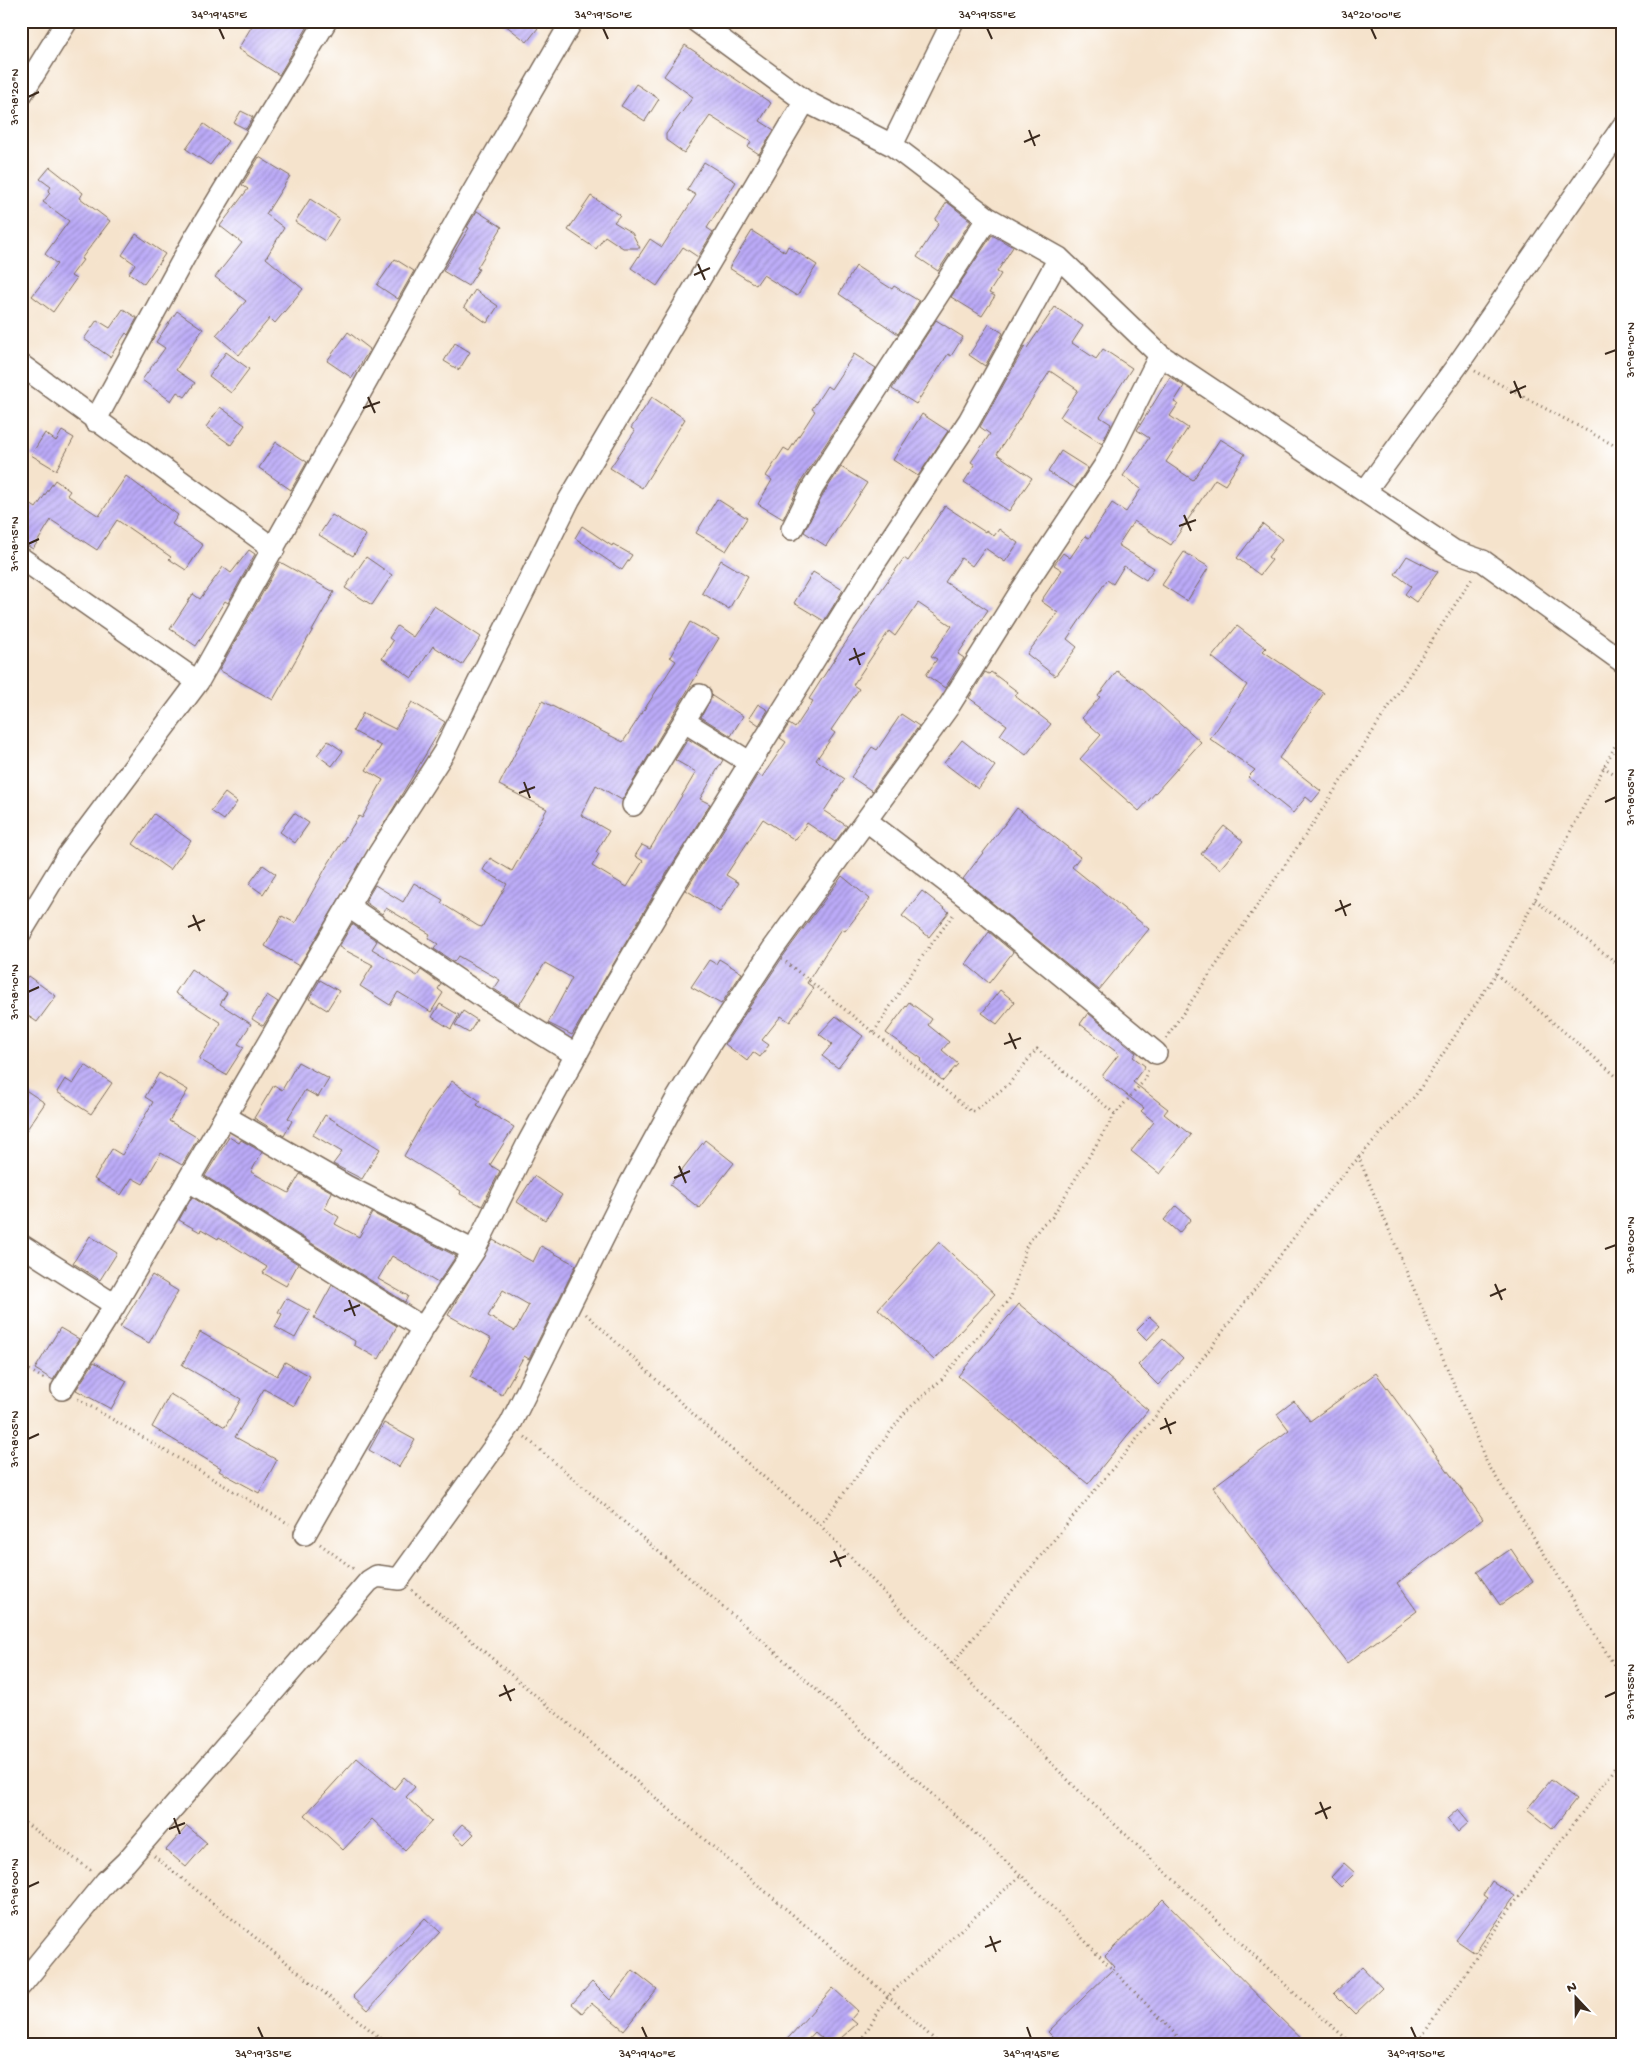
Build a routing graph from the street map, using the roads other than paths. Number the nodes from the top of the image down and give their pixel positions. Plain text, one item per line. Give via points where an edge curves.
1 (67, 21) edge
2 (326, 21) edge
3 (572, 21) edge
4 (696, 21) edge
5 (953, 21) edge
6 (21, 95) edge
7 (805, 101) junction
8 (1623, 126) edge
9 (892, 145) junction
10 (988, 218) junction
11 (1060, 258) junction
12 (1160, 355) junction
13 (21, 365) edge
14 (95, 420) junction
15 (1366, 490) junction
16 (792, 529) dead end
17 (274, 549) junction
18 (21, 558) edge
19 (1623, 662) edge
20 (198, 682) junction
21 (700, 695) dead end
22 (685, 722) junction
23 (749, 762) junction
24 (634, 805) dead end
25 (868, 821) junction
26 (350, 907) junction
27 (21, 932) edge
28 (1156, 1053) dead end
29 (576, 1055) junction
30 (226, 1117) junction
31 (188, 1180) junction
32 (21, 1245) edge
33 (474, 1251) junction
34 (115, 1305) junction
35 (424, 1328) junction
36 (62, 1389) road end
37 (305, 1534) road end
38 (21, 1986) edge

1 - 6 street
2 - 14 street via 192,243
3 - 17 street via 392,333
4 - 7 street
5 - 9 street
7 - 9 street
7 - 26 street via 569,500 444,752 378,855
8 - 15 street via 1459,363
9 - 10 street
10 - 11 street
10 - 16 street via 813,487
11 - 12 street
11 - 23 street via 969,421 872,566
12 - 15 street
12 - 25 street via 1105,465 949,706
13 - 14 street
14 - 17 street
15 - 19 street via 1454,551 1483,560
17 - 20 street
18 - 20 street
20 - 27 street via 68,855
21 - 22 street
22 - 23 street
22 - 24 street
23 - 29 street
25 - 28 street
25 - 38 street via 772,950 676,1098 510,1425 399,1579 377,1576 369,1580 106,1881
26 - 29 street
26 - 30 street via 291,1002
29 - 33 street
30 - 31 street
30 - 33 street via 346,1186
31 - 34 street
31 - 35 street
32 - 34 street
33 - 35 street
34 - 36 street
35 - 37 street

